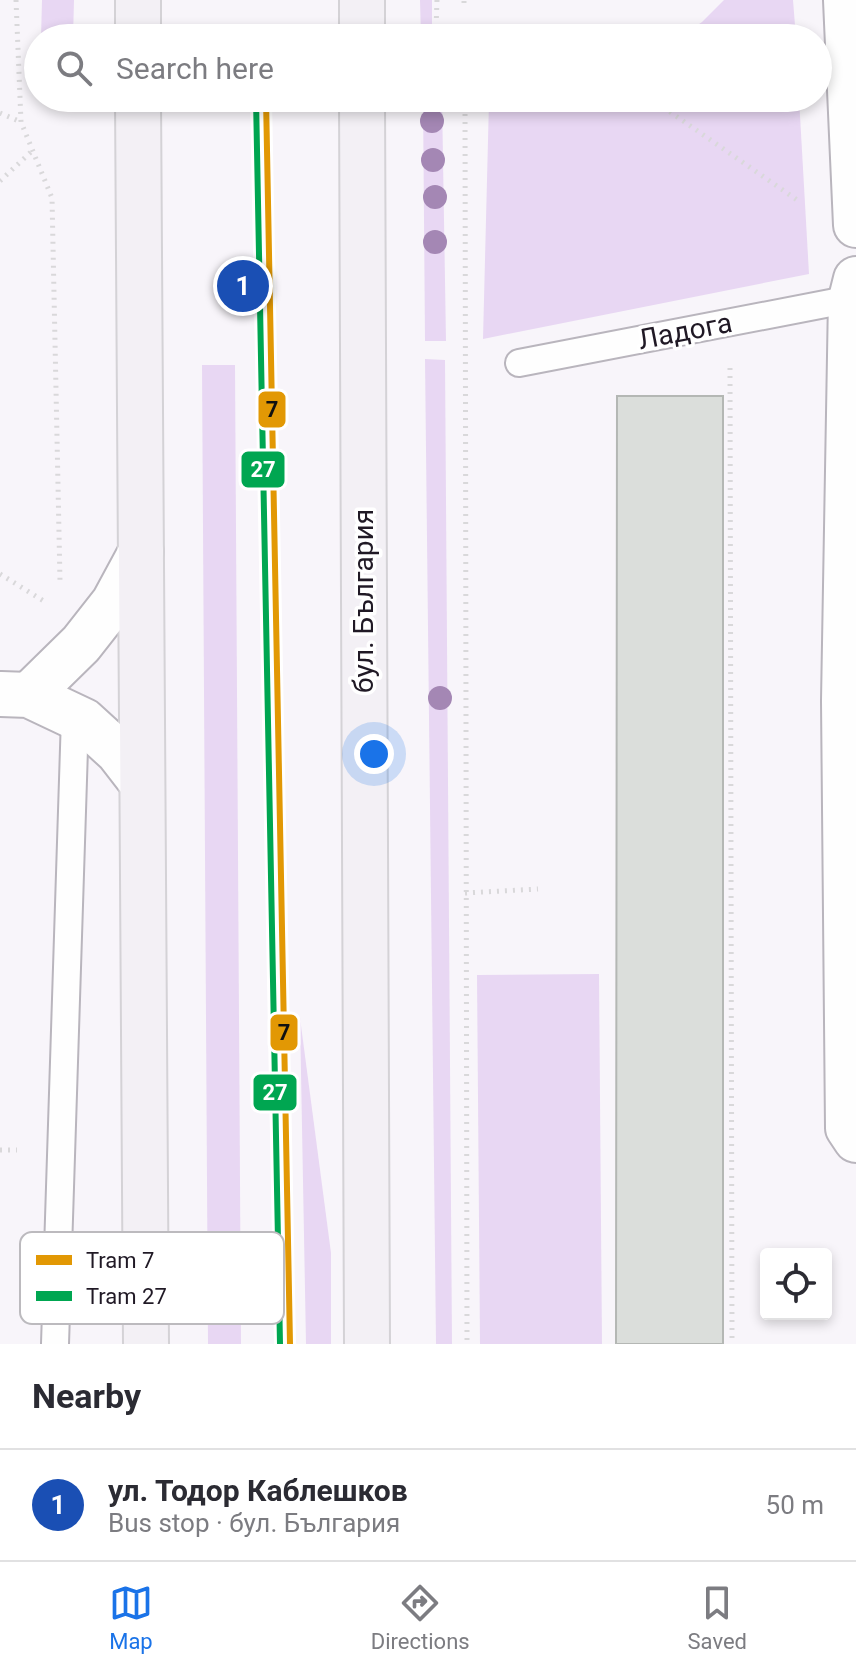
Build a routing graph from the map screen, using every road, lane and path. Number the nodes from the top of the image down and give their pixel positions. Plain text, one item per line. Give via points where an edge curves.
1 (16, 0) edge
2 (138, 0) edge
3 (362, 0) edge
4 (437, 0) edge
5 (846, 0) edge
6 (138, 24) edge
7 (362, 24) edge
8 (436, 24) edge
9 (138, 112) edge
10 (362, 112) edge
11 (465, 112) edge
12 (671, 112) edge
13 (0, 113) edge
14 (21, 122) junction
15 (33, 150) junction
16 (0, 181) edge
17 (807, 210) dead end
18 (856, 225) edge
19 (853, 289) edge
20 (730, 323) junction
21 (519, 363) dead end
22 (141, 552) junction
23 (0, 574) edge
24 (77, 632) junction
25 (15, 695) edge
26 (850, 701) edge
27 (75, 717) junction
28 (142, 783) junction
29 (538, 889) dead end
30 (465, 893) junction
31 (856, 1140) edge
32 (59, 1232) edge
33 (145, 1232) edge
34 (56, 1324) edge
35 (146, 1324) edge
36 (55, 1344) edge
37 (146, 1344) edge
38 (367, 1344) edge
39 (467, 1344) edge
40 (732, 1344) edge

1 - 14 path
2 - 6 main road
3 - 7 main road
4 - 8 path
5 - 18 street
9 - 22 main road
10 - 38 main road, бул. България
11 - 30 path
12 - 17 path
13 - 14 path
14 - 15 path
15 - 16 path
15 - 24 path via 52,198 60,579
19 - 20 lane, Ладога
19 - 26 street
20 - 21 lane, Ладога
20 - 40 path
22 - 24 street via 114,602
22 - 28 main road
23 - 24 path
24 - 25 street
25 - 27 street
26 - 31 street via 848,1128
27 - 28 street via 118,752
27 - 32 lane
28 - 33 main road
29 - 30 path
30 - 39 path
34 - 36 lane
35 - 37 main road

